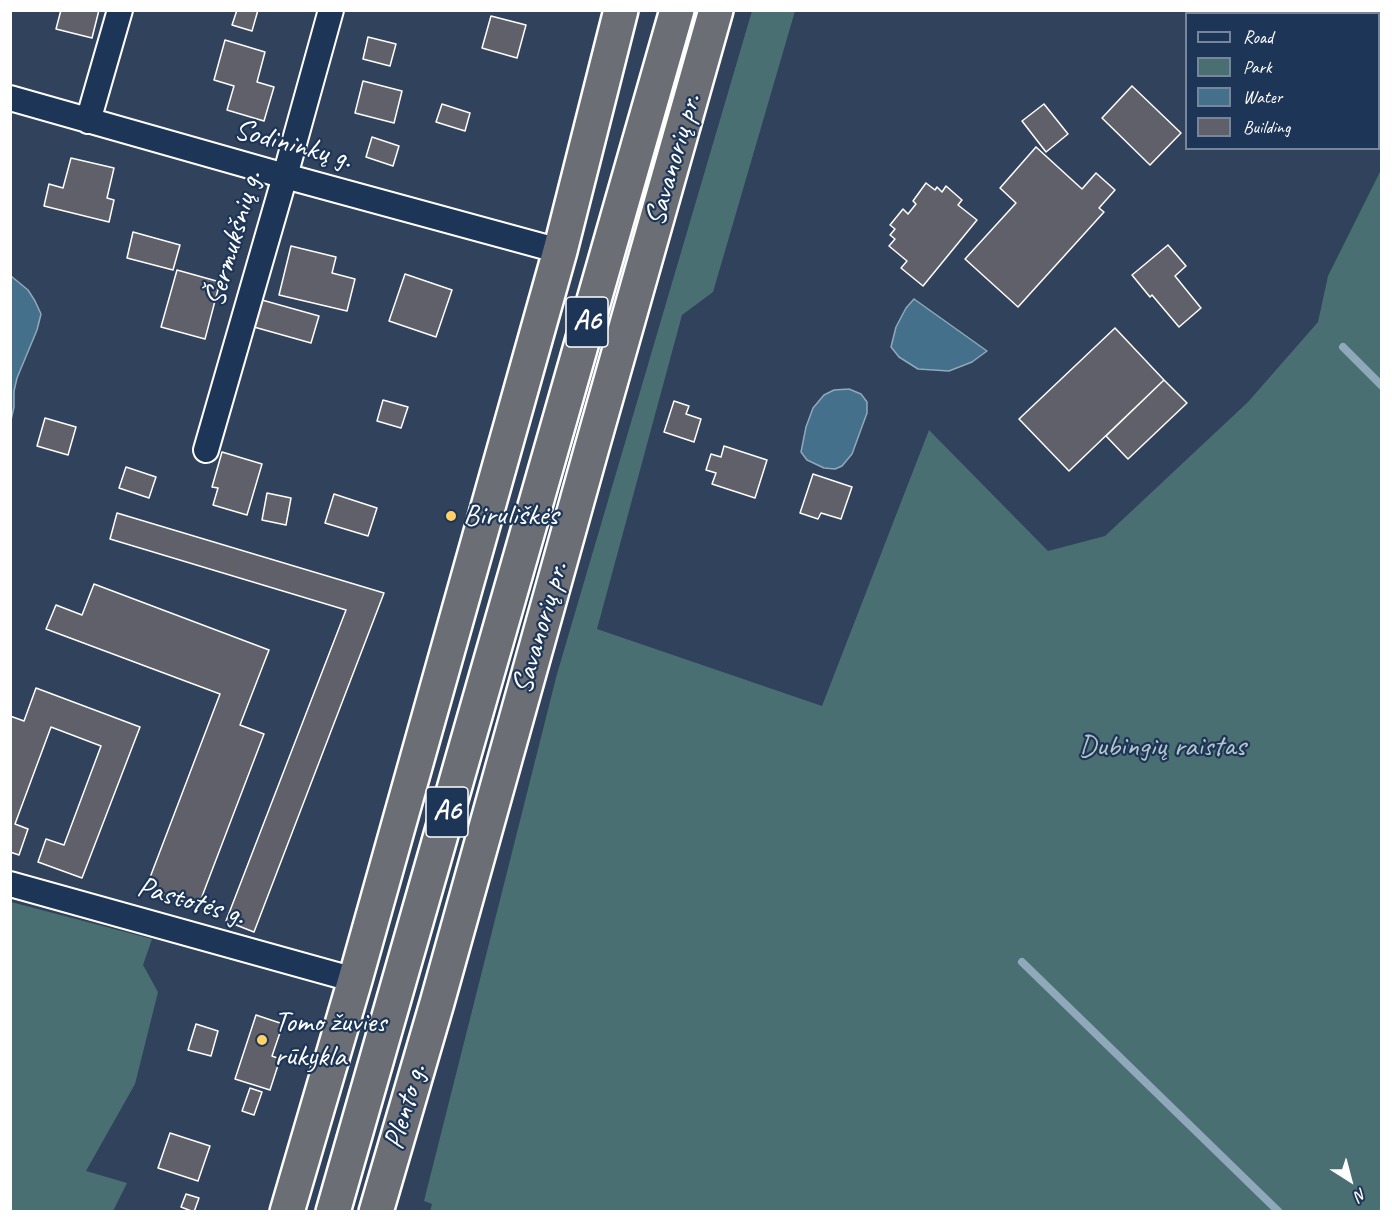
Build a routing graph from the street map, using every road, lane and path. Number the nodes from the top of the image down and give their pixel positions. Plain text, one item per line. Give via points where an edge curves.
1 (120, 10) edge
2 (331, 10) edge
3 (621, 10) edge
4 (677, 10) edge
5 (716, 10) edge
6 (10, 98) edge
7 (88, 121) junction
8 (285, 176) junction
9 (560, 251) junction
10 (206, 450) dead end
11 (10, 884) edge
12 (355, 981) junction
13 (396, 992) joint
14 (437, 1003) joint
15 (287, 1212) edge
16 (333, 1212) edge
17 (376, 1212) edge

1 - 7 street
2 - 8 street, Šermukšnių g.
3 - 9 highway
4 - 13 highway, Savanorių pr. / A6
5 - 14 highway, Savanorių pr. / A6
6 - 7 street, Sodininkų g.
7 - 8 street, Sodininkų g.
8 - 9 street, Sodininkų g.
8 - 10 street, Šermukšnių g.
9 - 12 highway
11 - 12 street, Pastotės g.
12 - 15 highway
13 - 16 highway, Plento g. / A6
14 - 17 highway, Plento g. / A6

